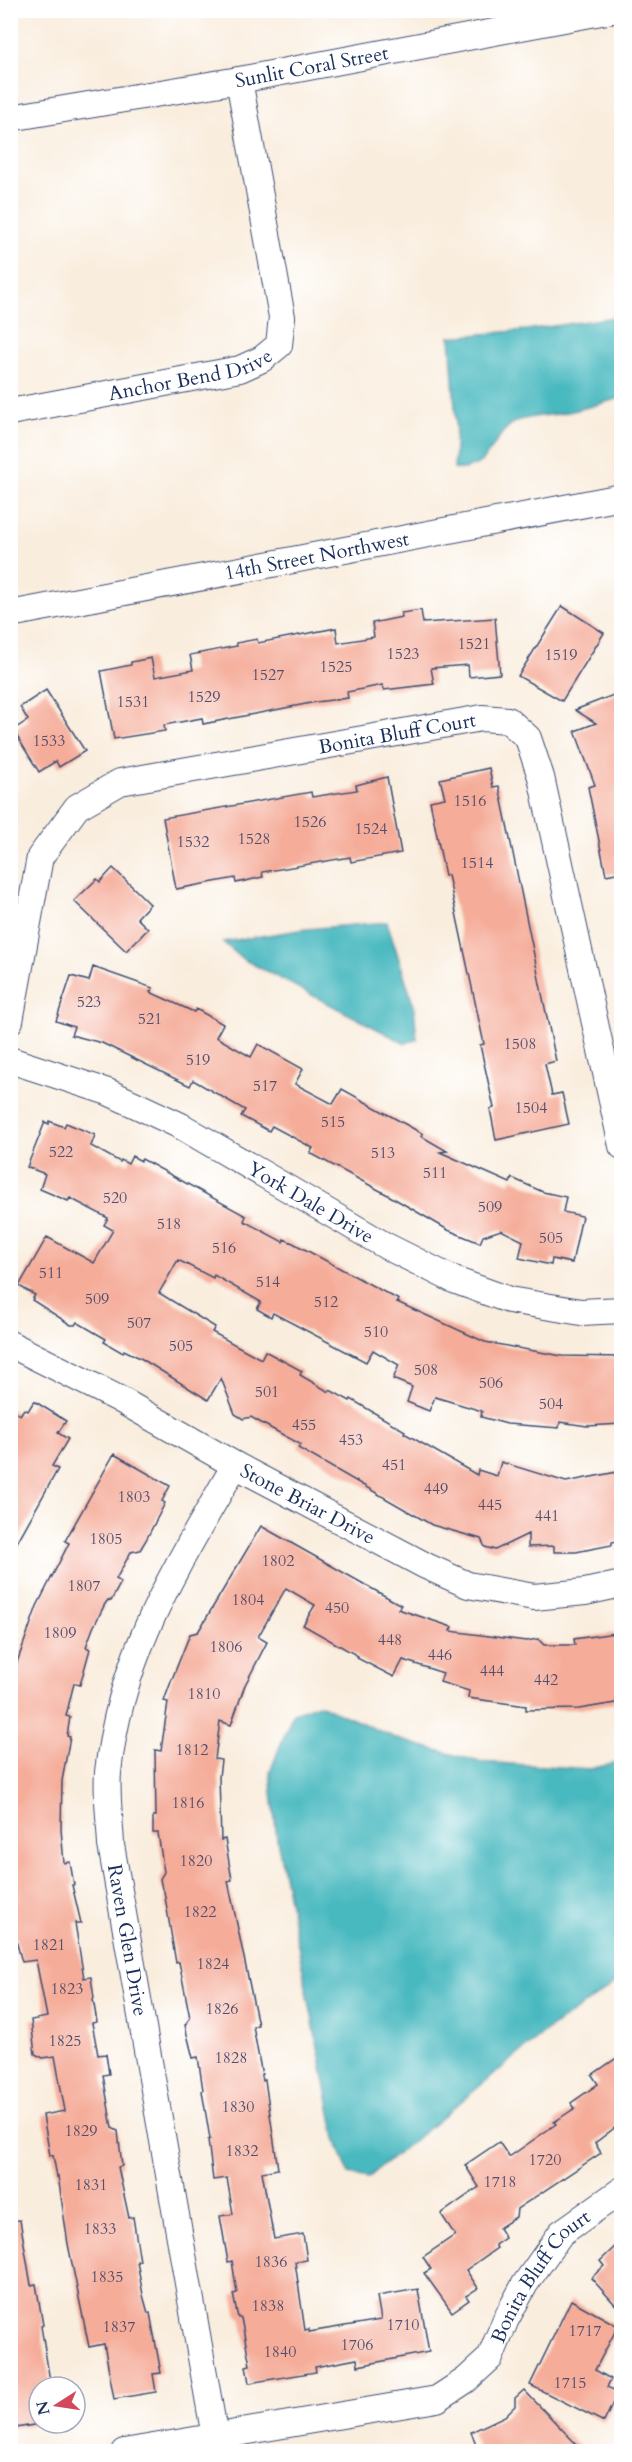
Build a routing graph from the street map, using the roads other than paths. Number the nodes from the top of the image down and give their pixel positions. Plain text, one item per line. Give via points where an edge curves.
1 (612, 10) edge
2 (239, 80) junction
3 (10, 118) edge
4 (10, 412) edge
5 (621, 497) edge
6 (10, 614) edge
7 (10, 1021) edge
8 (10, 1060) edge
9 (621, 1146) edge
10 (621, 1310) edge
11 (10, 1344) edge
12 (235, 1465) junction
13 (621, 1584) edge
14 (621, 2190) edge
15 (215, 2437) junction
16 (124, 2451) edge

1 - 2 street, Sunlit Coral Street
2 - 3 street, Sunlit Coral Street
2 - 4 street, Anchor Bend Drive via 282,317 279,345 262,359 240,369
5 - 6 street, 14th Street Northwest
7 - 9 street, Bonita Bluff Court via 40,857 77,807 120,782 482,718 508,720 528,738 541,777
8 - 10 street, York Dale Drive via 108,1092 181,1126 386,1246 454,1280 519,1301 581,1312
11 - 12 street, Stone Briar Drive via 119,1399
12 - 13 street, Stone Briar Drive via 468,1586 534,1597
12 - 15 street, Raven Glen Drive via 159,1599 133,1658 119,1705 108,1774 111,1845
14 - 15 street, Bonita Bluff Court via 561,2233 525,2284 490,2358 466,2380 437,2398
15 - 16 street, Bonita Bluff Court

